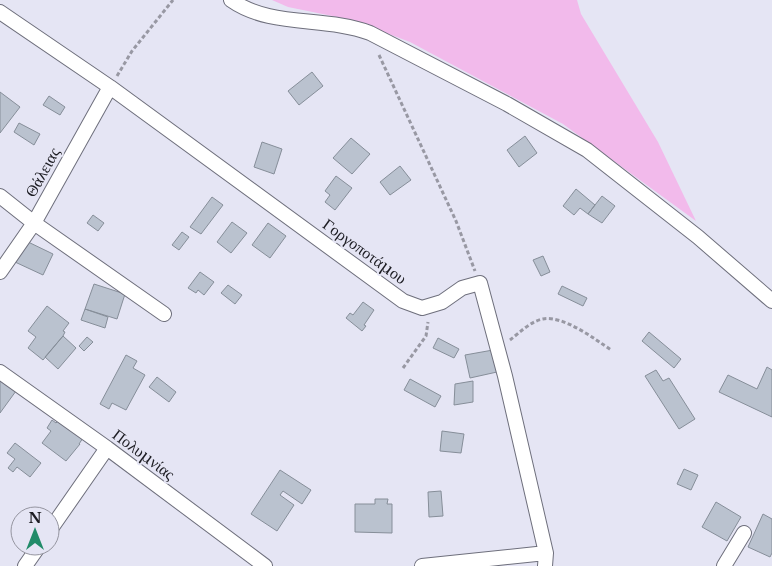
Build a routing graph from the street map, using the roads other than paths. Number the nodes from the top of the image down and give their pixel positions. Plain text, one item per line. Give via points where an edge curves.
1 (231, 0) edge
2 (0, 12) edge
3 (110, 87) junction
4 (0, 196) edge
5 (34, 223) junction
6 (0, 272) edge
7 (772, 301) edge
8 (164, 314) dead end
9 (0, 372) edge
10 (107, 448) junction
11 (60, 516) edge
12 (744, 532) dead end
13 (545, 559) edge
14 (265, 566) edge
15 (422, 566) edge
16 (724, 566) edge

1 - 7 street via 244,9 273,17 353,27 370,33 507,104 587,150 698,237
2 - 3 street, Γοργοποτάμου
3 - 5 street, Θάλειας
3 - 13 street, Γοργοποτάμου via 403,301 422,308 442,302 462,288 480,283
4 - 5 street
5 - 6 street, Θάλειας
5 - 8 street
9 - 10 street, Πολυμνίας
10 - 11 street
10 - 14 street, Πολυμνίας
12 - 16 street
13 - 15 street

